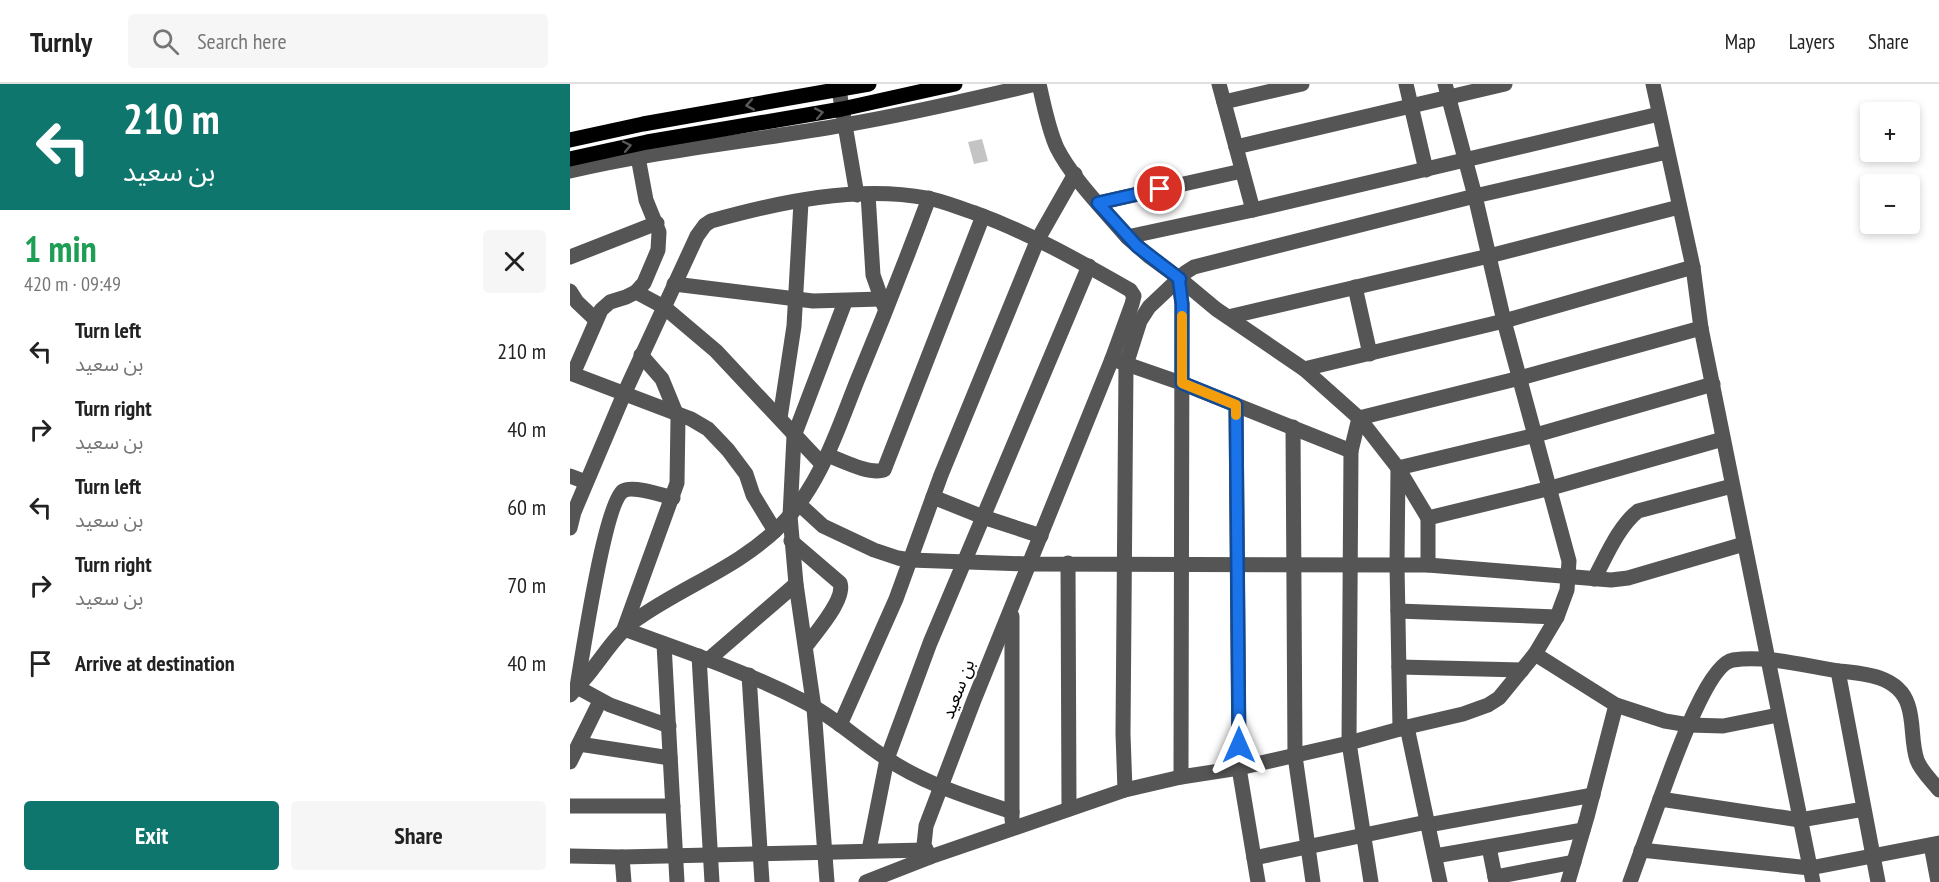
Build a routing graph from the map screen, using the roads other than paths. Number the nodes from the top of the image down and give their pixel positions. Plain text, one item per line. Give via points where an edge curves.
1 (869, 84) edge
2 (955, 84) edge
3 (1038, 84) edge
4 (1219, 84) edge
5 (1302, 84) edge
6 (1406, 84) edge
7 (1505, 84) edge
8 (1653, 84) edge
9 (838, 87) edge
10 (1447, 90) edge
11 (1224, 102) junction
12 (1411, 106) junction
13 (842, 109) junction
14 (1659, 114) junction
15 (845, 125) junction
16 (733, 126) junction
17 (570, 140) edge
18 (736, 142) junction
19 (1236, 147) junction
20 (1667, 152) junction
21 (638, 157) junction
22 (570, 159) edge
23 (1465, 161) junction
24 (1426, 170) junction
25 (570, 171) edge
26 (1242, 171) junction
27 (1074, 174) junction
28 (862, 195) junction
29 (1475, 196) junction
30 (928, 198) junction
31 (801, 202) junction
32 (1098, 203) junction
33 (1679, 207) junction
34 (1253, 210) junction
35 (982, 216) junction
36 (657, 223) junction
37 (1126, 237) junction
38 (1038, 239) junction
39 (1489, 256) junction
40 (570, 257) edge
41 (1089, 266) junction
42 (1693, 267) junction
43 (1179, 280) junction
44 (674, 284) junction
45 (1355, 287) junction
46 (570, 291) edge
47 (636, 292) junction
48 (795, 300) junction
49 (845, 302) junction
50 (884, 305) junction
51 (664, 307) junction
52 (1228, 317) junction
53 (596, 320) junction
54 (1504, 321) junction
55 (1701, 328) junction
56 (1370, 354) junction
57 (642, 355) junction
58 (1119, 362) junction
59 (1304, 369) junction
60 (572, 374) edge
61 (1520, 378) junction
62 (1182, 383) junction
63 (1713, 384) junction
64 (624, 394) junction
65 (1236, 405) junction
66 (676, 413) junction
67 (780, 418) junction
68 (1359, 418) junction
69 (1293, 428) junction
70 (1536, 435) junction
71 (794, 436) junction
72 (1723, 439) junction
73 (1352, 451) junction
74 (825, 460) junction
75 (1398, 468) junction
76 (570, 476) edge
77 (586, 482) junction
78 (1732, 486) junction
79 (1551, 488) junction
80 (933, 497) junction
81 (673, 498) junction
82 (794, 510) junction
83 (983, 517) junction
84 (1428, 518) junction
85 (570, 528) edge
86 (775, 531) junction
87 (1041, 536) junction
88 (791, 541) junction
89 (1744, 544) junction
90 (910, 560) junction
91 (964, 562) junction
92 (1068, 563) junction
93 (1125, 563) junction
94 (1029, 564) junction
95 (1181, 564) junction
96 (1238, 565) junction
97 (1294, 565) junction
98 (1397, 565) junction
99 (1428, 565) junction
100 (1349, 566) junction
101 (1568, 578) junction
102 (1594, 579) junction
103 (796, 584) junction
104 (1012, 607) junction
105 (1398, 611) junction
106 (1557, 617) junction
107 (624, 629) junction
108 (664, 644) junction
109 (806, 646) junction
110 (1535, 654) junction
111 (704, 658) junction
112 (1767, 660) junction
113 (1399, 667) junction
114 (1522, 670) junction
115 (1838, 671) junction
116 (749, 675) junction
117 (573, 691) edge
118 (600, 701) junction
119 (1616, 705) junction
120 (814, 708) junction
121 (1778, 715) junction
122 (840, 725) junction
123 (1689, 725) junction
124 (669, 726) junction
125 (1403, 728) junction
126 (1349, 743) junction
127 (579, 744) junction
128 (1295, 756) junction
129 (670, 758) junction
130 (887, 759) junction
131 (570, 762) edge
132 (1239, 768) junction
133 (1181, 777) junction
134 (941, 787) junction
135 (1125, 790) junction
136 (1939, 790) edge
137 (1593, 795) junction
138 (1660, 800) junction
139 (570, 806) edge
140 (673, 806) junction
141 (1864, 808) junction
142 (1069, 809) junction
143 (1012, 812) junction
144 (1800, 820) junction
145 (1427, 823) junction
146 (1012, 828) junction
147 (1583, 830) junction
148 (1364, 836) junction
149 (1935, 844) edge
150 (1489, 847) junction
151 (1308, 848) junction
152 (869, 850) junction
153 (1641, 850) junction
154 (823, 851) junction
155 (759, 852) junction
156 (676, 854) junction
157 (710, 854) junction
158 (928, 854) junction
159 (570, 856) edge
160 (622, 856) junction
161 (1435, 856) junction
162 (1874, 857) junction
163 (1254, 858) junction
164 (1574, 862) junction
165 (1811, 875) edge
166 (1495, 879) edge
167 (624, 882) edge
168 (677, 882) edge
169 (712, 882) edge
170 (762, 882) edge
171 (827, 882) edge
172 (866, 882) edge
173 (1258, 882) edge
174 (1313, 882) edge
175 (1371, 882) edge
176 (1440, 882) edge
177 (1568, 882) edge
178 (1630, 882) edge
179 (1878, 882) edge
180 (1938, 882) edge

1 - 9 main road
2 - 13 main road
3 - 15 street
3 - 27 street via 1051,133
4 - 11 street
5 - 11 street
6 - 12 street
7 - 10 street
8 - 14 street
9 - 13 street
9 -> 17 main road
10 - 12 street
10 - 23 street
11 - 19 street
12 - 19 street
12 - 24 street
13 - 15 street
16 -> 13 main road
14 - 20 street
14 - 23 street
15 - 18 street
15 - 28 street
16 - 18 street
22 -> 16 main road
18 - 21 street
19 - 26 street
20 - 29 street
20 - 33 street
21 - 25 street
21 - 36 street via 646,200
23 - 24 street
23 - 29 street
24 - 34 street
26 - 32 street
26 - 34 street
27 - 32 street
27 - 38 street
28 - 30 street
28 - 31 street
28 - 50 street via 873,274
29 - 39 street
29 - 43 street, بن سعيد via 1194,267
30 - 35 street
30 - 50 street
31 - 44 street via 711,221 696,236
31 - 48 street
32 - 37 street
33 - 39 street
33 - 42 street
34 - 37 street
35 - 38 street
35 - 74 street via 884,470
36 - 40 street
36 - 47 street via 658,250
37 - 43 street
38 - 41 street
38 - 80 street
39 - 45 street
39 - 54 street
41 - 58 street via 1134,296
41 - 83 street
42 - 54 street
42 - 55 street
43 - 52 street
43 - 58 street, بن سعيد via 1149,308
43 - 62 street
44 - 48 street
44 - 51 street
45 - 52 street
45 - 56 street
46 - 53 street
47 - 51 street
47 - 53 street via 610,302
48 - 49 street
48 - 67 street
49 - 50 street
49 - 71 street
50 - 74 street
51 - 57 street
51 - 67 street via 730,364
52 - 59 street
53 - 60 street
54 - 56 street
54 - 61 street
55 - 61 street
55 - 63 street
56 - 59 street
57 - 64 street
57 - 66 street via 659,374
58 - 62 street
58 - 87 street, بن سعيد
58 - 93 street, بن سعيد
59 - 68 street
60 - 64 street
61 - 68 street
61 - 70 street
62 - 65 street
62 - 95 street
63 - 70 street
63 - 72 street
64 - 66 street
64 - 77 street
65 - 69 street
65 - 96 street
66 - 81 street via 679,450
66 - 86 street via 708,429 728,450 746,474 753,495
67 - 71 street
68 - 73 street
68 - 75 street
69 - 73 street
69 - 97 street
70 - 75 street
70 - 79 street
71 - 74 street
71 - 82 street
72 - 78 street
72 - 79 street
73 - 100 street
74 - 82 street
75 - 84 street
75 - 98 street
76 - 77 street
77 - 85 street
78 - 89 street
78 - 102 street via 1638,511 1630,517
79 - 84 street
79 - 101 street via 1569,561
80 - 83 street
80 - 90 street
81 - 107 street
81 - 117 street via 629,489 617,499
82 - 86 street
82 - 88 street
82 - 90 street via 874,550
83 - 87 street
83 - 91 street
84 - 99 street
86 - 107 street via 723,570
87 - 94 street, بن سعيد
88 - 103 street
88 - 109 street via 842,588
89 - 102 street via 1629,578
89 - 112 street
90 - 91 street
90 - 122 street
91 - 94 street
91 - 130 street
92 - 93 street
92 - 94 street
92 - 142 street
93 - 95 street
93 - 135 street, بن سعيد
94 - 104 street, بن سعيد
95 - 96 street
95 - 133 street
96 - 97 street
96 - 132 street
97 - 100 street
97 - 128 street
98 - 99 street
98 - 100 street
98 - 105 street
99 - 101 street
100 - 126 street
101 - 102 street
101 - 106 street
103 - 109 street
103 - 111 street
104 - 134 street, بن سعيد
104 - 143 street
105 - 106 street
105 - 113 street
106 - 110 street
107 - 108 street
107 - 117 street
108 - 111 street
108 - 124 street
109 - 120 street
110 - 114 street
110 - 119 street
111 - 116 street
111 - 157 street
112 - 115 street
112 - 121 street
112 - 123 street via 1732,660 1723,664
113 - 114 street
113 - 125 street
114 - 125 street via 1499,698 1488,705
115 - 136 street via 1879,677 1902,693 1918,762
115 - 141 street
116 - 120 street
116 - 155 street
117 - 118 street
118 - 124 street
118 - 127 street
119 - 123 street
119 - 137 street
120 - 122 street
120 - 154 street
121 - 123 street via 1723,726
121 - 144 street
122 - 130 street
123 - 138 street
124 - 129 street
125 - 126 street
125 - 145 street
126 - 128 street
126 - 148 street
127 - 129 street
127 - 131 street
128 - 132 street
128 - 151 street
129 - 140 street
130 - 134 street
130 - 152 street
132 - 133 street
132 - 163 street
133 - 135 street
134 - 143 street
134 - 158 street, بن سعيد via 926,826
135 - 142 street
137 - 145 street
137 - 147 street
138 - 144 street
138 - 153 street
139 - 140 street
140 - 156 street
141 - 144 street
141 - 162 street
142 - 146 street
143 - 146 street
144 - 165 street
145 - 148 street
145 - 161 street
146 - 158 street
147 - 150 street
147 - 164 street
148 - 151 street
148 - 175 street
149 - 162 street
149 - 180 street
150 - 161 street
150 - 166 street
151 - 163 street
151 - 174 street
152 - 154 street
152 - 158 street
153 - 165 street
153 - 178 street
154 - 155 street
154 - 171 street
155 - 157 street
155 - 170 street
156 - 157 street
156 - 160 street
156 - 168 street
157 - 169 street
158 - 172 street
159 - 160 street
160 - 167 street
161 - 176 street
162 - 165 street
162 - 179 street
163 - 173 street
164 - 166 street
164 - 177 street

